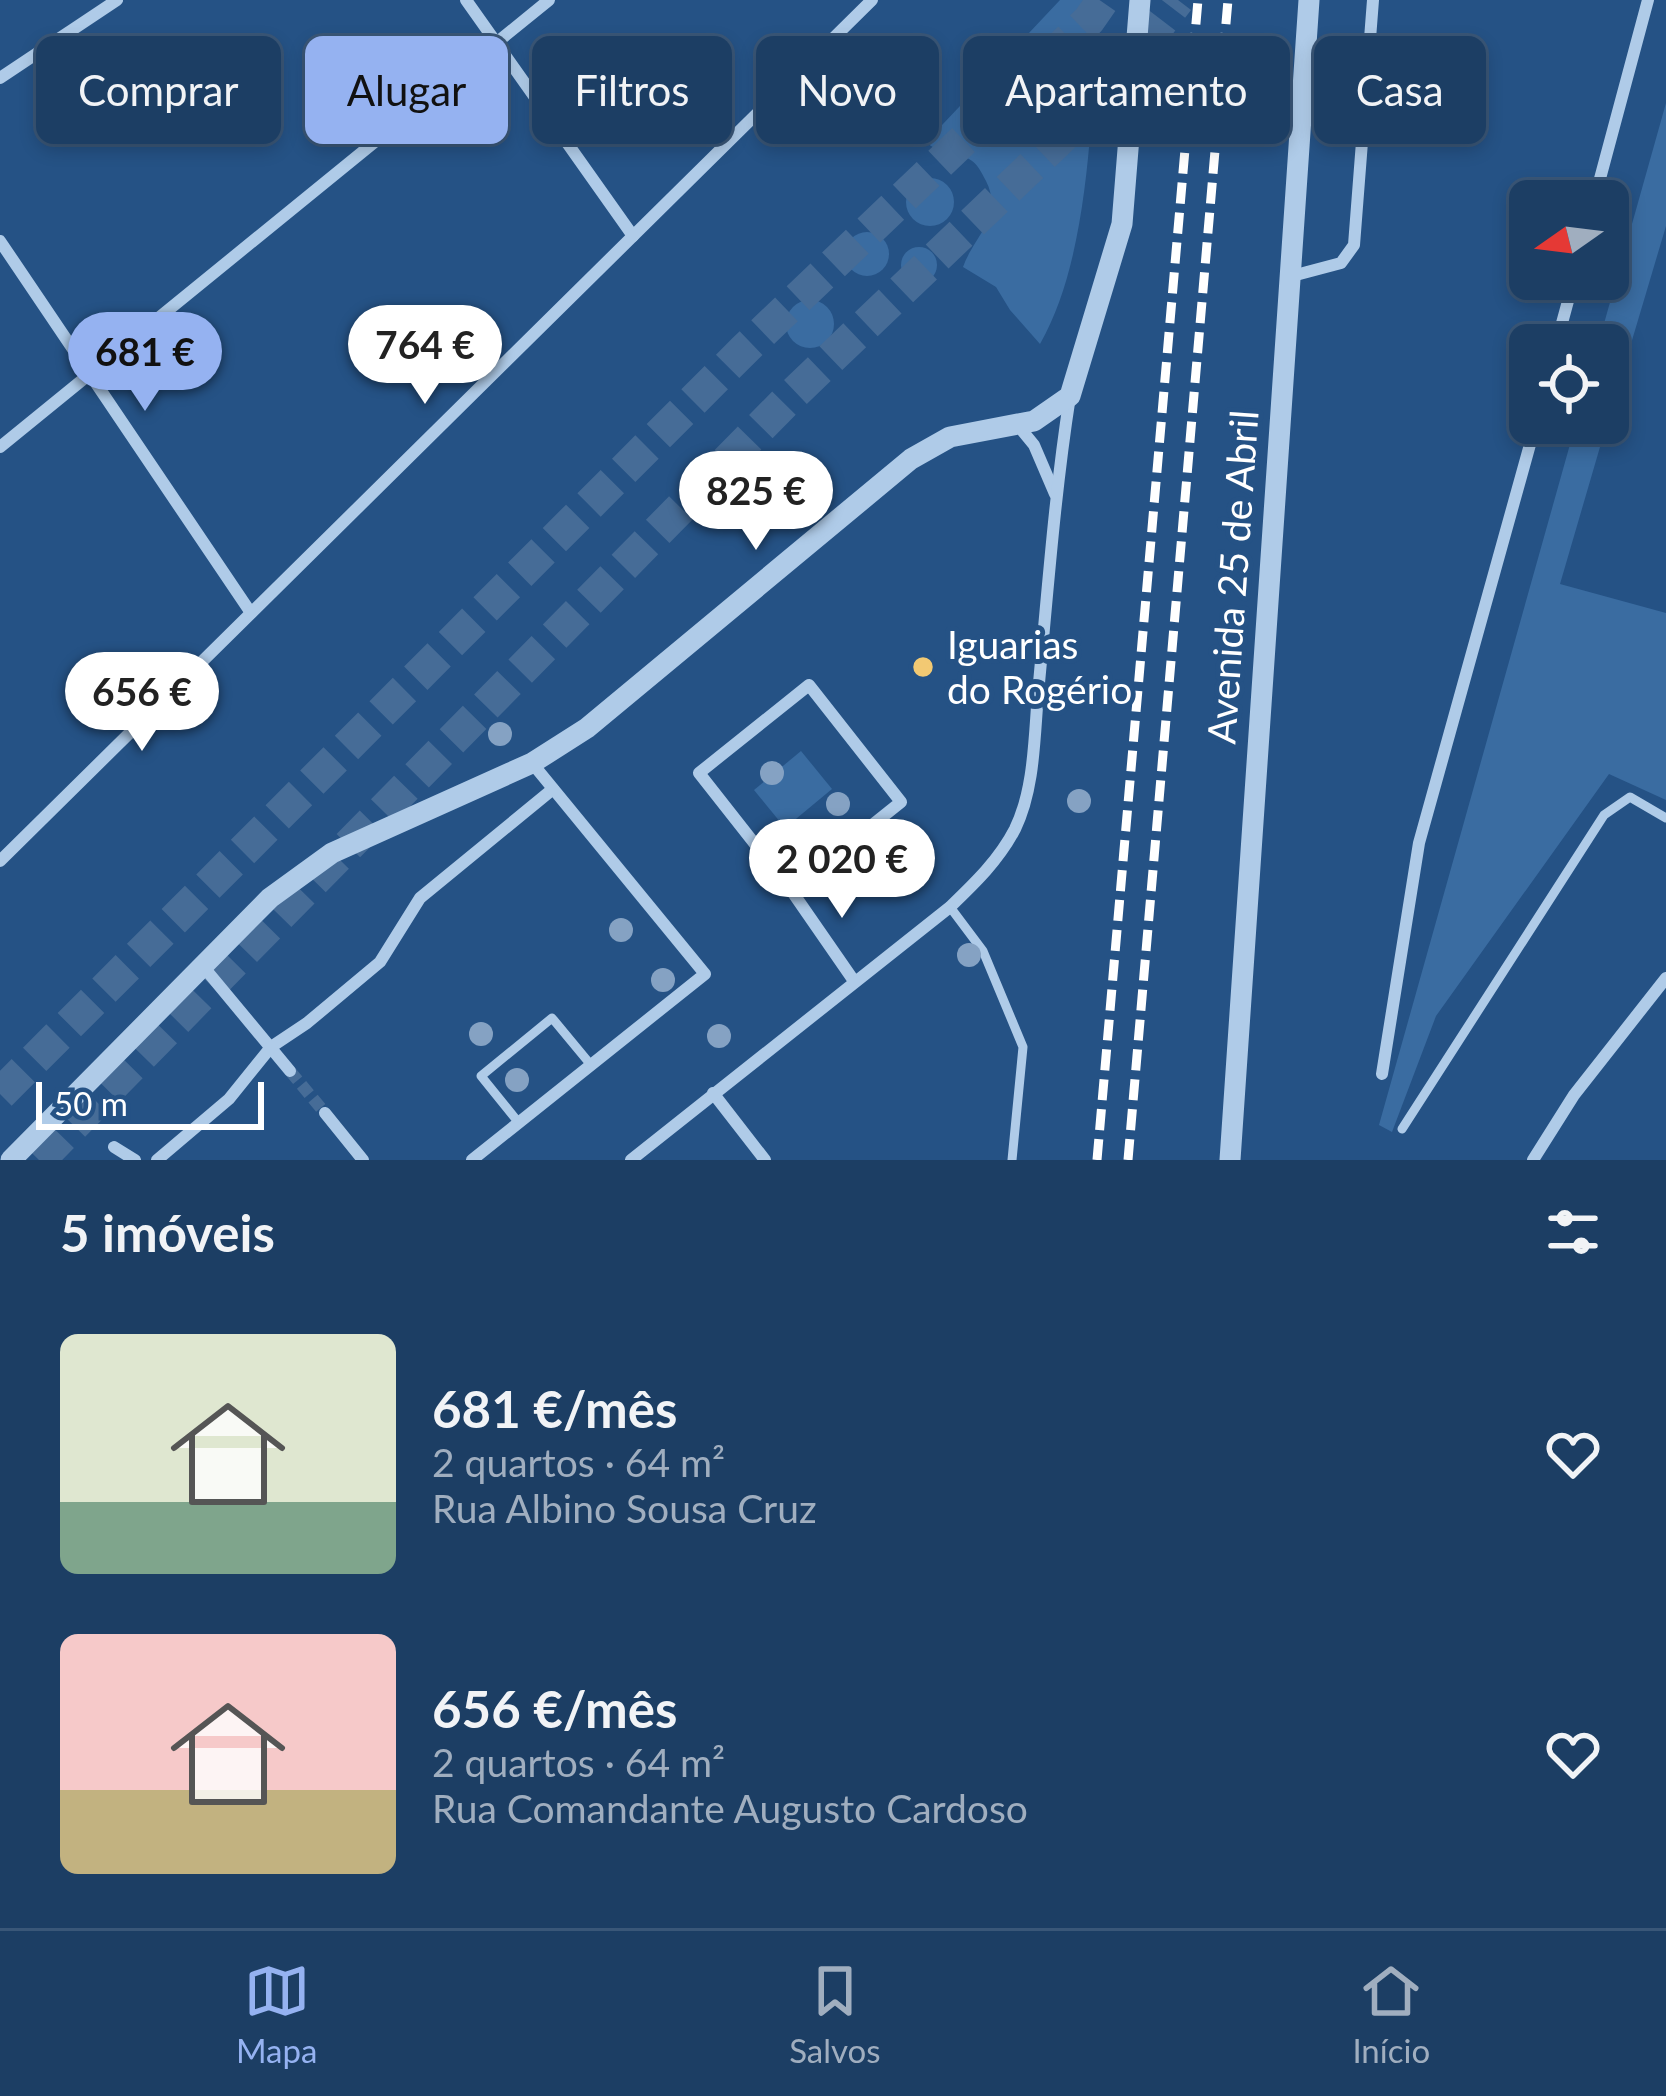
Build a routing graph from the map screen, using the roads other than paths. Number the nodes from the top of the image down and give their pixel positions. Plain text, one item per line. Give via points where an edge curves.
1 (117, 0) edge
2 (466, 0) edge
3 (549, 0) edge
4 (872, 0) edge
5 (1140, 0) edge
6 (1309, 0) edge
7 (1373, 0) edge
8 (1648, 0) edge
9 (490, 36) edge
10 (505, 36) edge
11 (508, 62) edge
12 (0, 78) edge
13 (372, 144) edge
14 (1600, 180) edge
15 (633, 236) junction
16 (0, 241) edge
17 (1292, 276) junction
18 (90, 374) junction
19 (1070, 396) junction
20 (1015, 422) junction
21 (1529, 444) edge
22 (0, 447) edge
23 (1055, 495) junction
24 (250, 613) junction
25 (532, 763) junction
26 (553, 789) junction
27 (1666, 818) edge
28 (0, 861) edge
29 (790, 890) junction
30 (950, 907) junction
31 (202, 965) junction
32 (1666, 978) edge
33 (854, 981) junction
34 (271, 1047) junction
35 (590, 1065) junction
36 (290, 1071) tunnel mouth
37 (1382, 1075) dead end
38 (713, 1093) junction
39 (325, 1113) tunnel mouth
40 (519, 1123) junction
41 (1402, 1130) dead end
42 (114, 1147) dead end
43 (11, 1160) edge
44 (135, 1160) edge
45 (157, 1160) edge
46 (363, 1160) edge
47 (472, 1160) edge
48 (631, 1160) edge
49 (765, 1160) edge
50 (1012, 1160) edge
51 (1230, 1160) edge
52 (1533, 1160) edge

1 - 12 street
2 - 9 street
3 - 10 street
4 - 15 street
5 - 19 street via 1122,224
6 - 17 street, Avenida 25 de Abril
7 - 17 street via 1354,245 1341,263
8 - 14 street
11 - 15 street
13 - 18 street
15 - 24 street
16 - 18 street
17 - 51 street, Avenida 25 de Abril
18 - 22 street
18 - 24 street
19 - 20 street via 1034,422
19 - 23 street
20 - 23 street
20 - 25 street via 950,437 911,459 653,677
21 - 37 street via 1419,844
23 - 30 street via 1025,804 999,856
24 - 28 street
25 - 26 street
25 - 31 street via 332,853 270,898
26 - 34 street via 420,898 380,962
26 - 35 street via 705,974
27 - 41 lane via 1630,796 1604,815
29 - 29 street via 901,802 809,685 699,773
29 - 33 street
30 - 33 street
30 - 50 lane via 983,950 1024,1047
31 - 34 street
31 - 43 street
32 - 52 street
33 - 38 street
34 - 36 street
34 - 45 street via 229,1099
35 - 40 street
35 - 40 lane via 551,1018 481,1076
38 - 48 street
38 - 49 street
39 - 46 street
40 - 47 street
42 - 44 street

